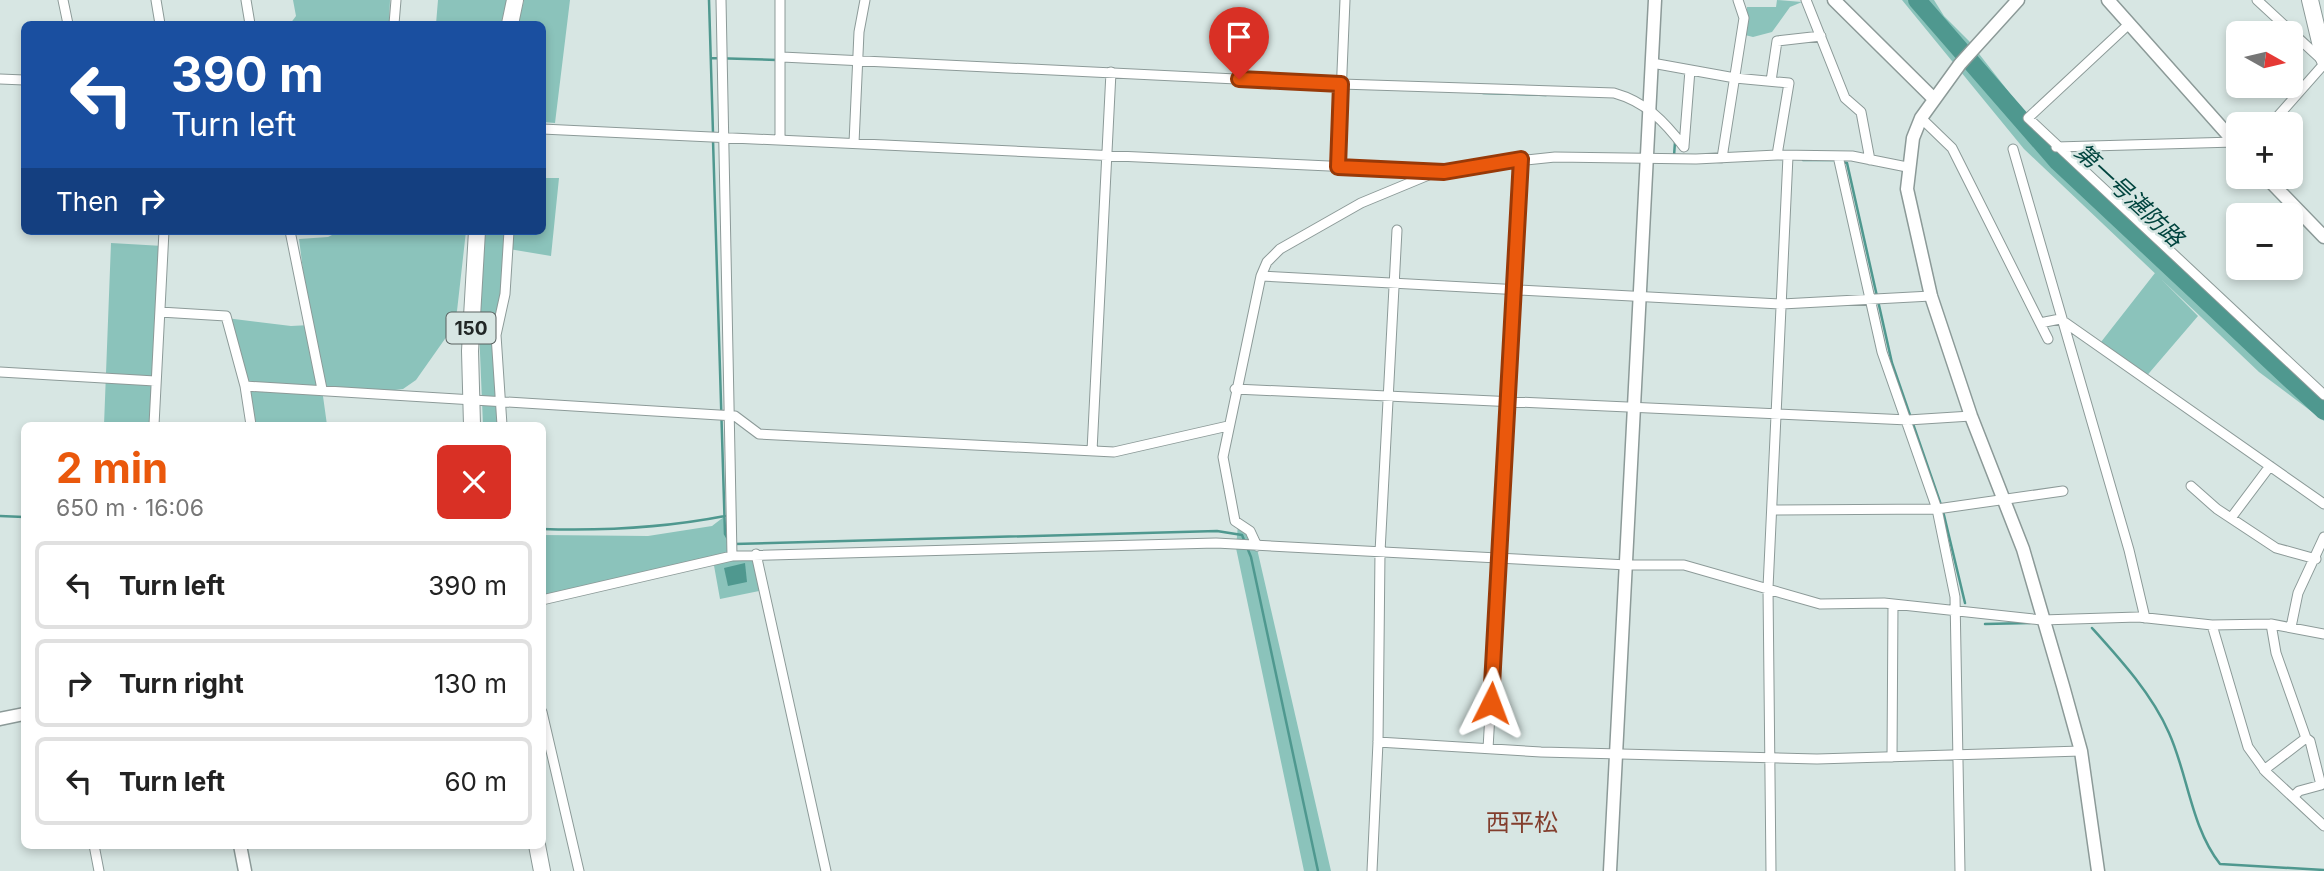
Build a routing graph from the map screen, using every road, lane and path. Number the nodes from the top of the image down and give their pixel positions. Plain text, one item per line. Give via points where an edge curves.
1 (63, 0) edge
2 (156, 0) edge
3 (246, 0) edge
4 (396, 0) edge
5 (515, 0) edge
6 (721, 0) edge
7 (780, 0) edge
8 (865, 0) edge
9 (1345, 0) edge
10 (1655, 0) edge
11 (1738, 0) edge
12 (1806, 0) edge
13 (1834, 0) edge
14 (2018, 0) edge
15 (2108, 0) edge
16 (2257, 0) edge
17 (2311, 0) edge
18 (67, 21) edge
19 (160, 21) edge
20 (250, 21) edge
21 (394, 21) edge
22 (511, 21) edge
23 (2130, 24) junction
24 (1821, 36) junction
25 (782, 57) junction
26 (857, 61) junction
27 (2324, 62) edge
28 (1652, 63) junction
29 (1690, 69) junction
30 (1111, 72) junction
31 (1735, 78) junction
32 (0, 79) edge
33 (21, 80) edge
34 (1771, 81) junction
35 (1341, 84) junction
36 (1934, 99) junction
37 (1650, 109) junction
38 (2281, 112) edge
39 (1921, 118) junction
40 (546, 129) edge
41 (2226, 132) edge
42 (725, 136) junction
43 (780, 139) junction
44 (854, 143) junction
45 (2226, 144) edge
46 (1684, 147) junction
47 (2056, 147) junction
48 (2013, 149) dead end
49 (1107, 155) junction
50 (1777, 155) junction
51 (1788, 156) junction
52 (1647, 158) junction
53 (1722, 158) junction
54 (1521, 159) junction
55 (1683, 159) junction
56 (1839, 159) junction
57 (1870, 160) junction
58 (1338, 167) junction
59 (1907, 167) junction
60 (1444, 172) junction
61 (2278, 189) edge
62 (1397, 230) dead end
63 (164, 235) edge
64 (291, 235) edge
65 (477, 235) edge
66 (509, 235) edge
67 (2324, 237) edge
68 (1261, 276) junction
69 (1394, 284) junction
70 (1513, 289) junction
71 (1641, 295) junction
72 (1931, 296) junction
73 (1876, 300) junction
74 (1782, 304) junction
75 (160, 312) junction
76 (2060, 319) junction
77 (2040, 323) junction
78 (2048, 339) dead end
79 (0, 372) edge
80 (155, 381) junction
81 (245, 386) junction
82 (322, 388) junction
83 (1235, 389) junction
84 (2324, 395) edge
85 (1388, 397) junction
86 (470, 399) junction
87 (498, 401) junction
88 (1507, 404) junction
89 (1635, 410) junction
90 (1776, 415) junction
91 (729, 416) junction
92 (1971, 416) junction
93 (1909, 420) junction
94 (154, 422) edge
95 (251, 422) edge
96 (472, 422) edge
97 (502, 422) edge
98 (1228, 426) junction
99 (1092, 451) junction
100 (2270, 466) junction
101 (2191, 486) dead end
102 (2063, 491) dead end
103 (2006, 501) junction
104 (2324, 504) edge
105 (1937, 509) junction
106 (1772, 510) junction
107 (2231, 518) junction
108 (2324, 537) edge
109 (1257, 546) junction
110 (732, 552) junction
111 (1380, 552) junction
112 (756, 554) junction
113 (1499, 559) junction
114 (2316, 559) junction
115 (1627, 565) junction
116 (1768, 588) junction
117 (546, 599) edge
118 (1893, 604) junction
119 (1955, 611) junction
120 (2145, 618) junction
121 (2042, 620) junction
122 (2271, 624) junction
123 (2212, 625) junction
124 (2291, 627) junction
125 (2324, 634) edge
126 (21, 715) edge
127 (0, 719) edge
128 (546, 729) edge
129 (2306, 738) junction
130 (1378, 742) junction
131 (1488, 749) junction
132 (2081, 751) junction
133 (1617, 754) junction
134 (1959, 755) junction
135 (1772, 756) junction
136 (1892, 757) junction
137 (2264, 769) junction
138 (2293, 797) junction
139 (2324, 826) edge
140 (95, 849) edge
141 (241, 849) edge
142 (538, 849) edge
143 (99, 871) edge
144 (245, 871) edge
145 (542, 871) edge
146 (579, 871) edge
147 (826, 871) edge
148 (1371, 871) edge
149 (1610, 871) edge
150 (1771, 871) edge
151 (1960, 871) edge
152 (2098, 871) edge

1 - 18 street
2 - 19 street
3 - 20 street
4 - 21 street
5 - 22 highway
6 - 42 street
7 - 25 street
8 - 26 street
9 - 35 street
10 - 28 street
11 - 31 street via 1744,18
12 - 24 street
13 - 36 street
14 - 36 street
15 - 23 street
16 - 27 street
17 - 27 highway
23 - 41 street
23 - 47 street via 2028,118
24 - 34 street via 1777,41
24 - 57 street via 1845,98 1865,122
25 - 26 street
25 - 43 street
26 - 30 street
26 - 44 street
27 - 38 street
28 - 29 street
28 - 37 street
29 - 31 street
29 - 46 street
30 - 35 street
30 - 49 street
31 - 34 street
31 - 53 street
32 - 33 street
34 - 50 street via 1789,83
35 - 37 street via 1614,93
35 - 58 street
36 - 39 street
37 - 46 street
37 - 52 street
39 - 59 street
39 - 77 street via 1952,148
40 - 42 street via 708,139
42 - 43 street
42 - 91 street
43 - 44 street
44 - 49 street
45 - 47 street
46 - 55 street
47 - 84 street
48 - 76 street
49 - 58 street
49 - 99 street
50 - 51 street
50 - 53 street
51 - 56 street
51 - 74 street
52 - 54 street
52 - 55 street
52 - 71 street
53 - 55 street
54 - 60 street
54 - 70 street
56 - 57 street
56 - 73 street
57 - 59 street
58 - 60 street
59 - 72 street via 1911,211
60 - 68 street via 1361,203 1311,230 1280,249
61 - 67 street
62 - 69 street
63 - 75 street
64 - 82 street
65 - 86 highway, 150
66 - 87 street via 505,294 496,335
68 - 69 street
68 - 83 street
69 - 70 street
69 - 85 street
70 - 71 street
70 - 88 street
71 - 74 street
71 - 89 street
72 - 73 street
72 - 92 street
73 - 74 street
73 - 93 street via 1882,352
74 - 90 street
75 - 80 street
75 - 81 street via 226,316
76 - 77 street
76 - 100 street
76 - 120 street
77 - 78 street
79 - 80 street
80 - 94 street
81 - 82 street
81 - 95 street
82 - 86 street
83 - 85 street
83 - 98 street
85 - 88 street
85 - 111 street
86 - 87 street
86 - 96 highway, 150
87 - 91 street
87 - 97 street
88 - 89 street
88 - 113 street
89 - 90 street
89 - 115 street
90 - 93 street
90 - 106 street
91 - 99 street via 758,434
91 - 110 street
92 - 93 street
92 - 103 street
93 - 105 street
98 - 99 street via 1114,452
98 - 109 street via 1223,457 1236,521 1250,531
100 - 104 street
100 - 107 street
101 - 107 street
102 - 103 street
103 - 105 street
103 - 121 street
105 - 106 street
105 - 119 street
106 - 116 street
107 - 114 street via 2276,548
108 - 114 street
109 - 111 street
109 - 112 street via 1203,543
110 - 112 street
110 - 117 street
111 - 113 street
111 - 130 street
112 - 147 street
113 - 115 street
113 - 131 street
114 - 124 street via 2298,593
115 - 116 street via 1684,565
115 - 133 street
116 - 118 street via 1820,604
116 - 135 street
118 - 119 street
118 - 136 street
119 - 121 street
119 - 134 street
120 - 121 street
120 - 123 street
121 - 132 street
122 - 123 street
122 - 124 street
122 - 129 street via 2276,653
123 - 137 street via 2248,747
124 - 125 street
126 - 127 street
128 - 146 street
129 - 137 street
129 - 138 street via 2321,785
130 - 131 street
130 - 148 street
131 - 133 street
132 - 134 street
132 - 152 street
133 - 135 street
133 - 149 street
134 - 136 street
134 - 151 street
135 - 136 street
135 - 150 street
137 - 138 street
138 - 139 street
140 - 143 street
141 - 144 street
142 - 145 highway

